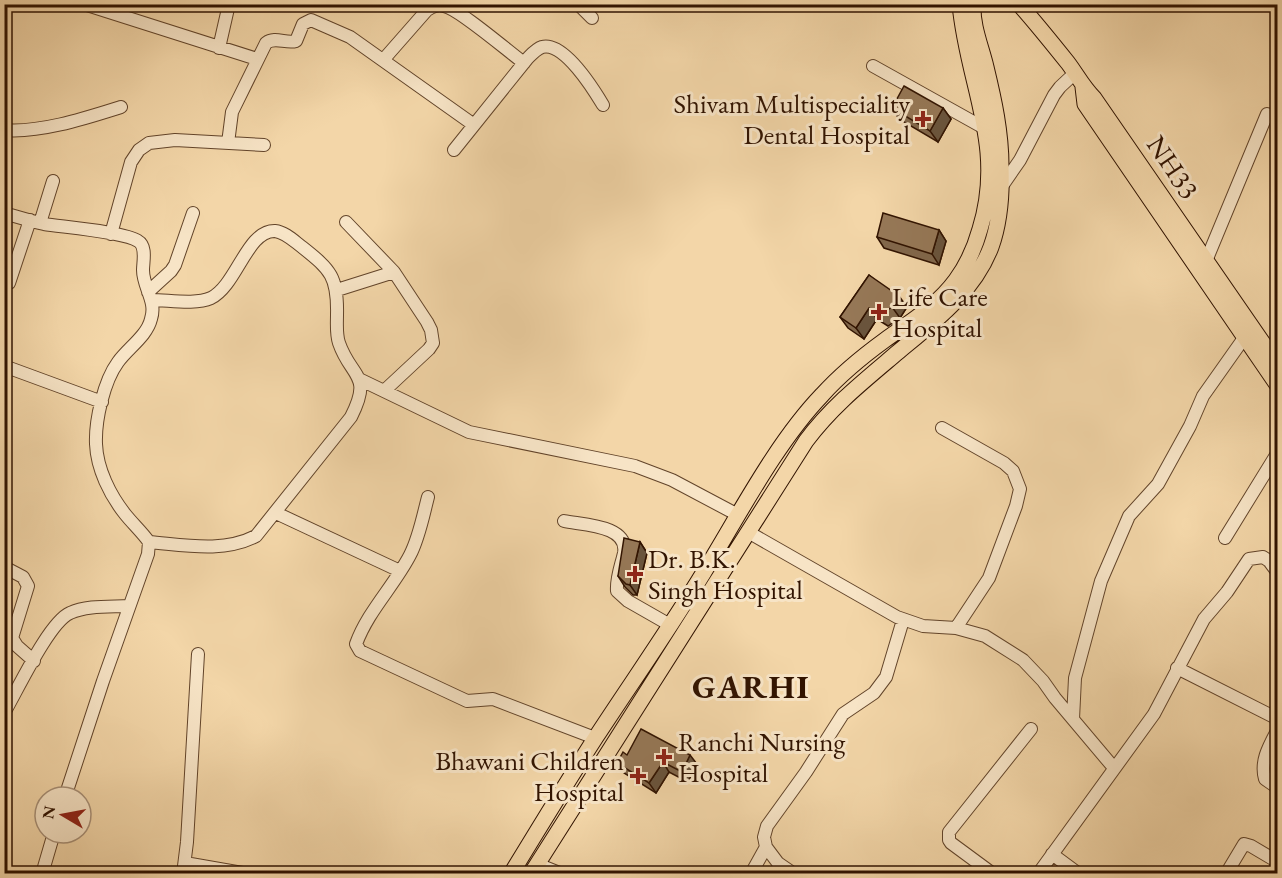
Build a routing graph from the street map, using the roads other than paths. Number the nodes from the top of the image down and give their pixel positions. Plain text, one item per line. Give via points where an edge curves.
1 (84, 4) edge
2 (229, 4) edge
3 (578, 4) edge
4 (960, 4) edge
5 (974, 4) edge
6 (1018, 4) edge
7 (592, 18) dead end
8 (219, 48) junction
9 (257, 59) junction
10 (384, 59) junction
11 (524, 63) junction
12 (873, 66) dead end
13 (1079, 80) junction
14 (603, 105) dead end
15 (121, 107) dead end
16 (1267, 114) dead end
17 (474, 125) junction
18 (986, 129) junction
19 (4, 130) edge
20 (228, 143) junction
21 (264, 145) dead end
22 (454, 150) dead end
23 (53, 181) dead end
24 (1002, 186) junction
25 (4, 213) edge
26 (193, 213) dead end
27 (35, 222) junction
28 (346, 222) dead end
29 (111, 234) junction
30 (1206, 261) junction
31 (394, 272) junction
32 (9, 284) dead end
33 (337, 290) junction
34 (150, 296) junction
35 (1244, 338) junction
36 (1278, 365) edge
37 (4, 366) edge
38 (359, 379) junction
39 (1278, 386) edge
40 (384, 391) junction
41 (102, 402) junction
42 (942, 428) dead end
43 (1278, 452) edge
44 (428, 497) dead end
45 (276, 513) junction
46 (738, 515) junction
47 (564, 521) dead end
48 (748, 532) junction
49 (1225, 538) dead end
50 (149, 542) junction
51 (4, 567) edge
52 (400, 571) junction
53 (1278, 573) edge
54 (129, 606) junction
55 (903, 620) junction
56 (670, 624) junction
57 (956, 628) junction
58 (198, 654) dead end
59 (34, 661) junction
60 (1177, 668) junction
61 (4, 713) edge
62 (1073, 719) junction
63 (1278, 719) edge
64 (1031, 729) dead end
65 (1278, 729) edge
66 (595, 738) junction
67 (1114, 768) junction
68 (69, 785) edge
69 (1278, 788) edge
70 (50, 845) edge
71 (766, 847) junction
72 (1052, 854) junction
73 (1278, 862) edge
74 (184, 868) edge
75 (534, 869) edge
76 (232, 872) edge
77 (42, 873) edge
78 (248, 873) edge
79 (511, 873) edge
80 (561, 873) edge
81 (751, 873) edge
82 (794, 873) edge
83 (993, 873) edge
84 (1038, 873) edge
85 (1079, 873) edge
86 (1226, 873) edge

1 - 8 street
2 - 8 street
3 - 7 street
4 - 18 main road via 963,34
5 - 24 main road via 975,29 996,114
6 - 13 main road, NH33
8 - 9 street
9 - 10 street via 268,41 296,41 303,24 311,20 341,32
9 - 20 street via 232,112
10 - 11 street via 426,10 441,5 456,11
10 - 17 street
11 - 14 street via 540,47 555,50 586,76
11 - 17 street
12 - 18 street
13 - 24 street via 1060,87 1054,95
13 - 30 main road, NH33
13 - 35 main road via 1085,104
15 - 19 street via 33,129
16 - 30 street
17 - 22 street
18 - 46 main road via 990,171 981,227 969,260 956,280 924,312 823,394 782,447
20 - 21 street
20 - 29 street via 162,140 139,150 131,162
23 - 27 street
24 - 48 main road via 996,231 967,288 937,320 826,416
25 - 27 street
26 - 34 street via 175,265
27 - 29 street
27 - 32 street
28 - 31 street
29 - 34 street via 136,239 143,245 143,274
30 - 36 main road, NH33
31 - 33 street
31 - 40 street via 427,322 433,343
33 - 34 street via 323,264 283,233 274,231 256,238 226,285 210,298 199,301
33 - 38 street via 338,341
34 - 41 street via 151,321 110,375
35 - 39 main road
35 - 62 street via 1203,396 1158,484 1129,516 1101,581 1075,678
37 - 41 street
38 - 40 street
38 - 45 street via 360,394 351,417
40 - 46 street via 476,434 656,473
41 - 50 street via 96,442 98,459 115,500
42 - 57 street via 1004,463 1013,471 1020,489 989,578
43 - 49 street
44 - 52 street via 415,544
45 - 50 street via 256,536 231,546
45 - 52 street
46 - 56 main road
47 - 56 street via 621,537 624,550 617,591
48 - 55 street
48 - 75 main road
50 - 54 street
51 - 59 street via 23,577 28,586 12,639
52 - 66 street via 359,634 356,644 360,651 467,701 493,699
53 - 60 street via 1263,557 1250,559 1204,619
54 - 59 street via 70,613 55,627
54 - 68 street
55 - 57 street
55 - 71 street via 881,686 843,714 767,826
56 - 66 main road
57 - 62 street via 985,636 1023,660
58 - 74 street
59 - 61 street
60 - 63 street
60 - 67 street via 1154,714
62 - 67 street
64 - 83 street via 950,832 951,843
65 - 69 street via 1262,769 1264,779
66 - 79 main road
67 - 72 street
70 - 77 street
71 - 81 street
71 - 82 street via 778,863
72 - 84 street
72 - 85 street
73 - 86 street via 1244,844
74 - 76 street
75 - 80 street
76 - 78 street

